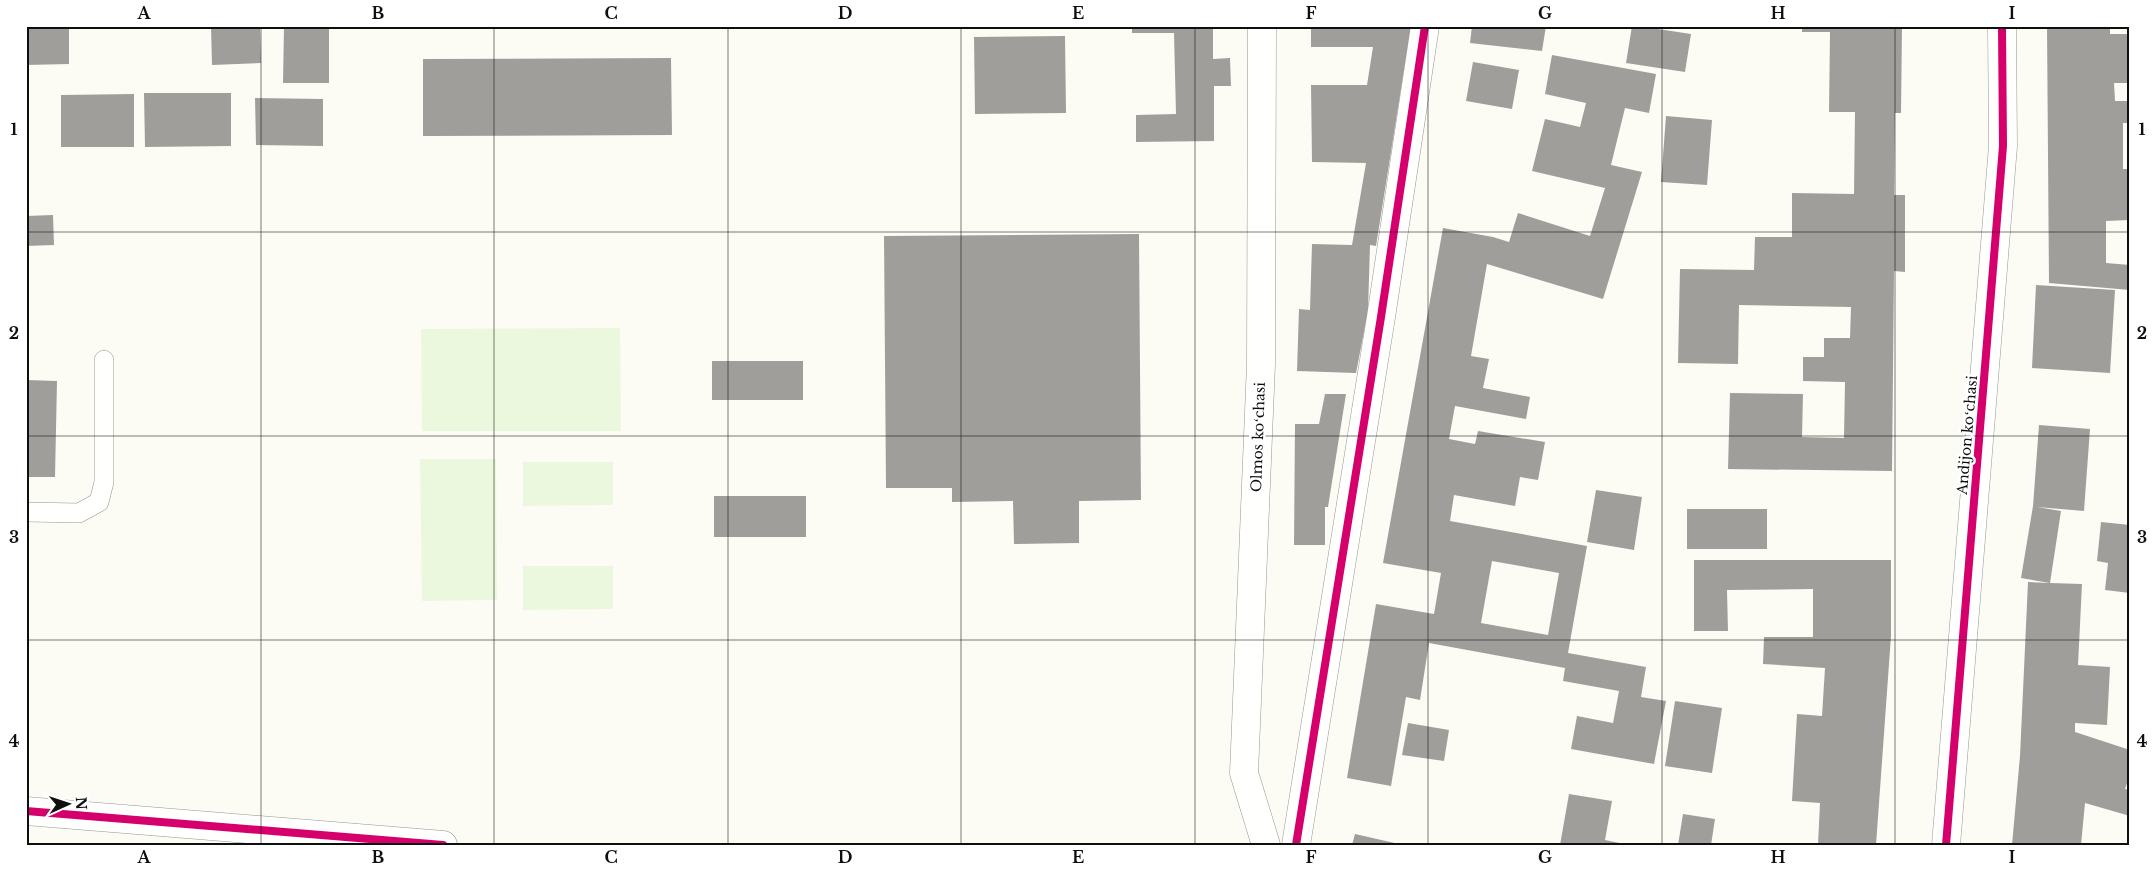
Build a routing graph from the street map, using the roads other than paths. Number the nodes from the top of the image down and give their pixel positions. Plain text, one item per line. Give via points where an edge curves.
1 (1262, 26) edge
2 (1425, 26) edge
3 (2002, 26) edge
4 (104, 360) dead end
5 (26, 512) edge
6 (26, 811) edge
7 (443, 845) edge
8 (1266, 845) edge
9 (1296, 845) edge
10 (1946, 845) edge

1 - 8 street, Olmos koʻchasi via 1261,364 1244,773
2 - 9 street
3 - 10 street, Andijon koʻchasi via 2003,146
4 - 5 lane via 104,482 99,502 79,513
6 - 7 street

